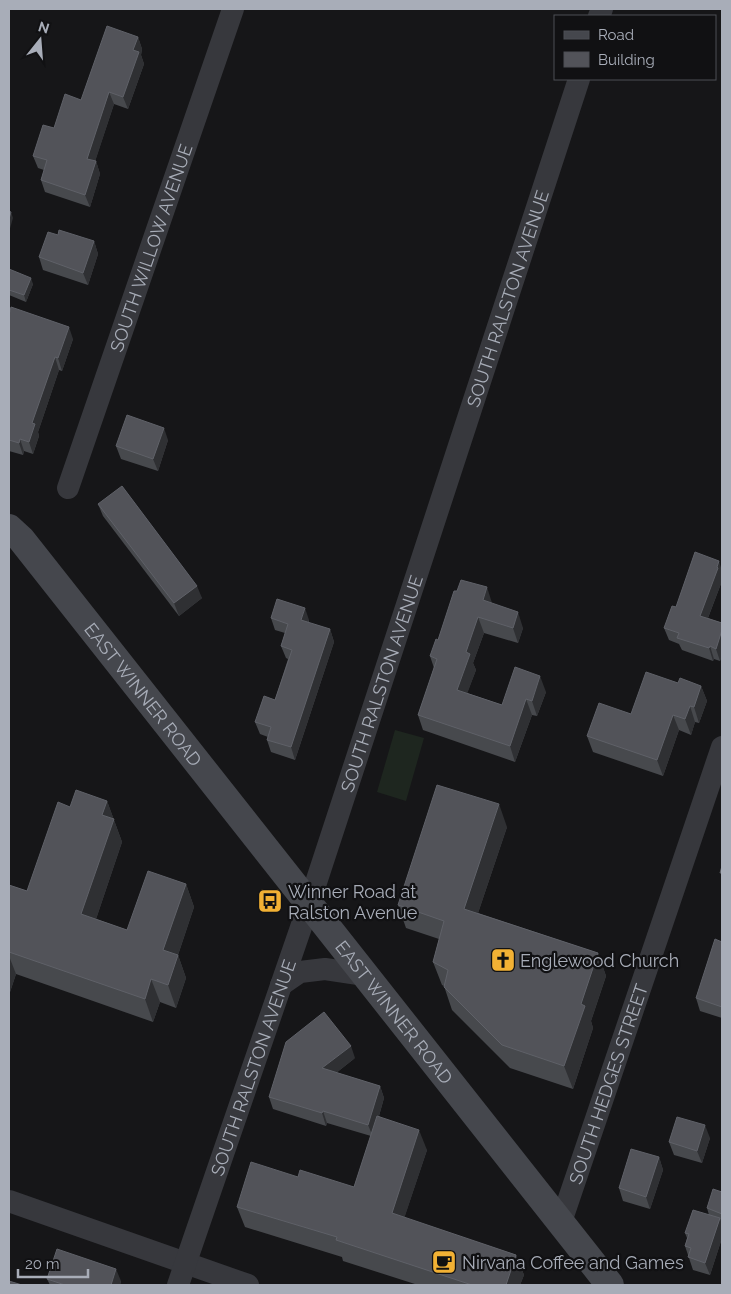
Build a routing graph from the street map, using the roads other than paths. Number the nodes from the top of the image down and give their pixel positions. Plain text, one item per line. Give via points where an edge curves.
1 (233, 9) edge
2 (579, 80) edge
3 (68, 488) dead end
4 (9, 528) edge
5 (722, 747) edge
6 (309, 904) junction
7 (366, 975) junction
8 (281, 985) junction
9 (9, 1201) edge
10 (561, 1222) junction
11 (186, 1263) junction
12 (178, 1285) edge
13 (248, 1285) edge
14 (610, 1285) edge

1 - 3 street, SOUTH WILLOW AVENUE
2 - 6 street, SOUTH RALSTON AVENUE
4 - 6 street, EAST WINNER ROAD via 21,539
5 - 10 street, SOUTH HEDGES STREET
6 - 7 street, EAST WINNER ROAD
6 - 8 street, SOUTH RALSTON AVENUE
7 - 8 street via 325,969 300,972
7 - 10 street, EAST WINNER ROAD
8 - 11 street, SOUTH RALSTON AVENUE
9 - 11 street
10 - 14 street, EAST WINNER ROAD
11 - 12 street, SOUTH RALSTON AVENUE
11 - 13 street

